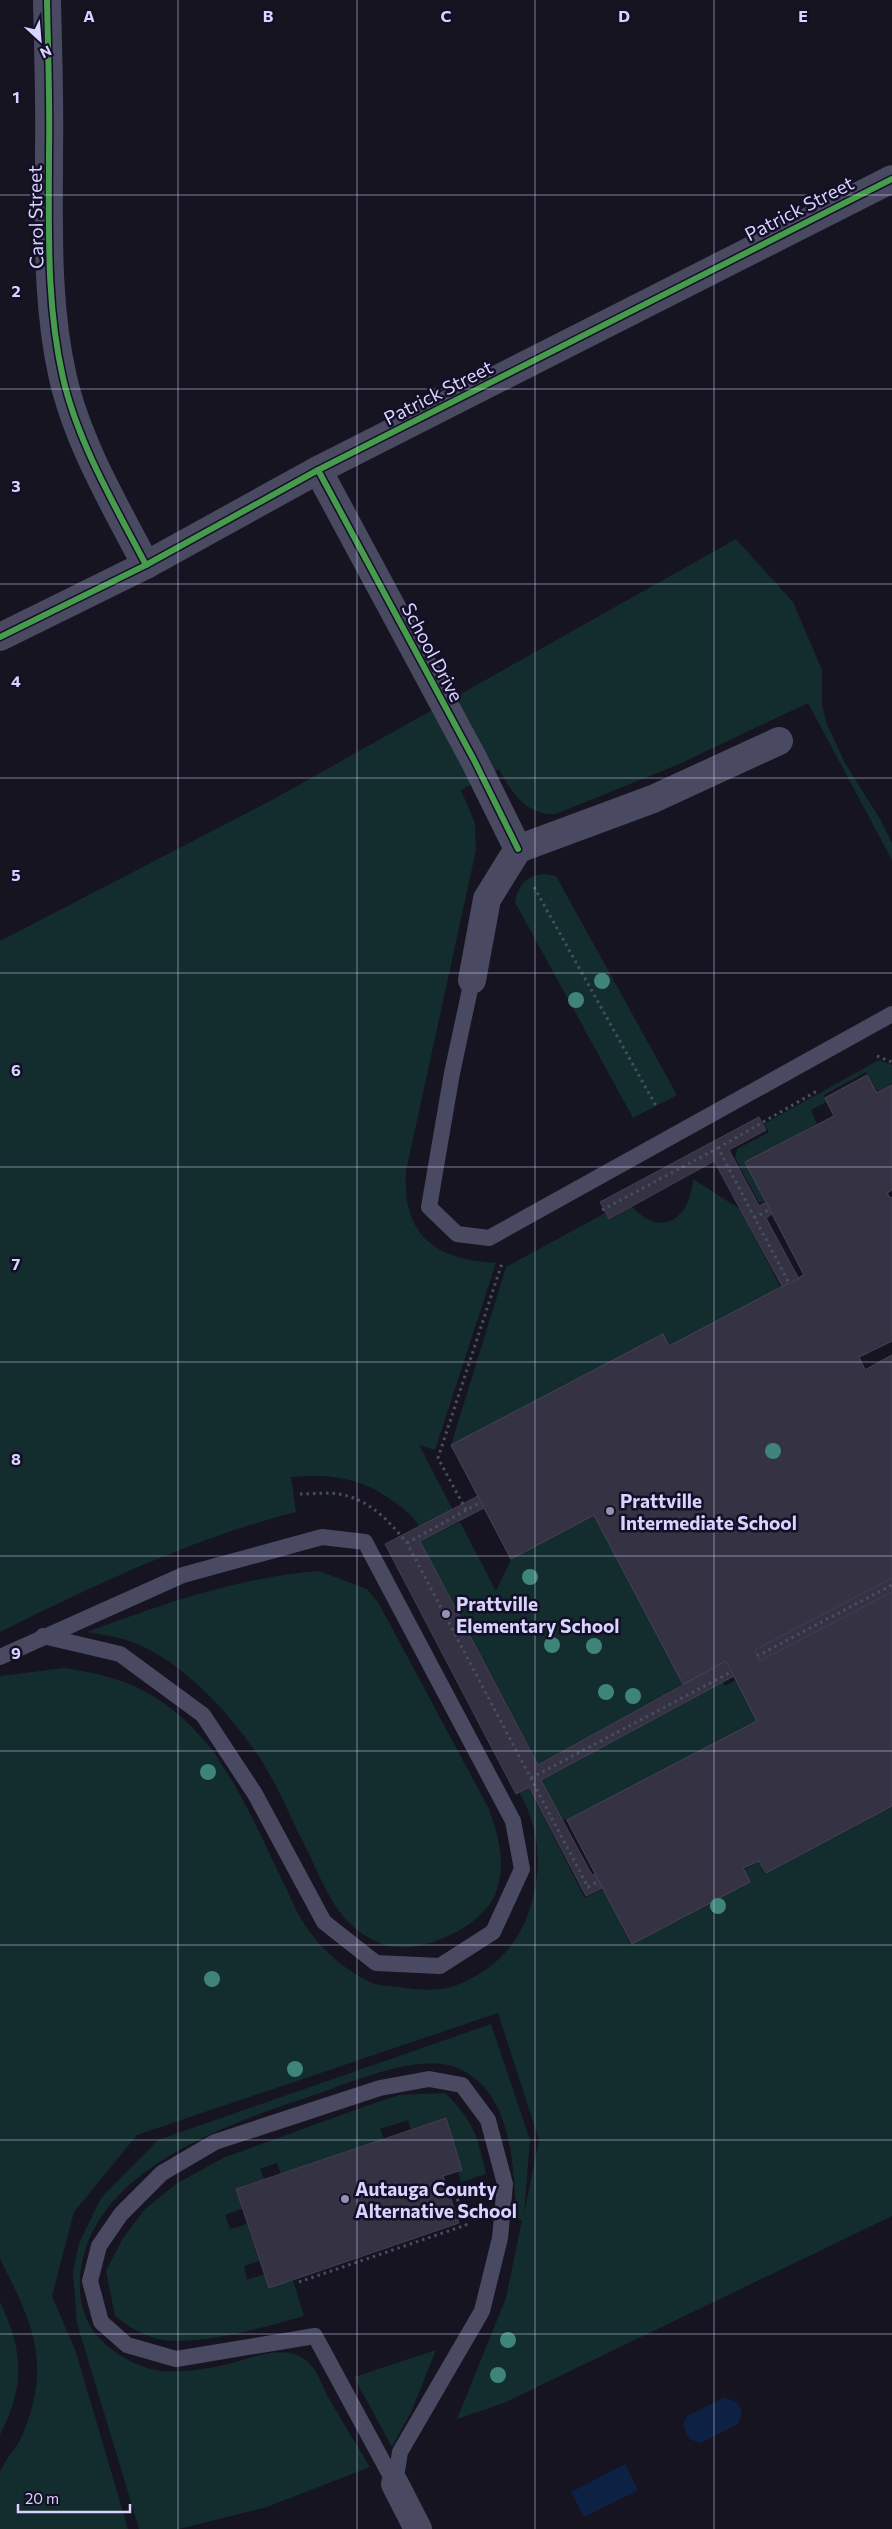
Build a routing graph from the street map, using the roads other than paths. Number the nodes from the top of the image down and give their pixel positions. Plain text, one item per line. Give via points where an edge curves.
1 (47, 0) edge
2 (892, 179) edge
3 (318, 470) junction
4 (146, 565) junction
5 (0, 637) edge
6 (779, 741) dead end
7 (518, 849) junction
8 (472, 980) joint
9 (892, 1014) edge
10 (43, 1636) junction
11 (0, 1657) edge
12 (395, 2484) junction
13 (418, 2529) edge

1 - 4 street, Carol Street via 49,244 63,379 92,462
2 - 3 street, Patrick Street
3 - 4 street, Patrick Street
3 - 7 street, School Drive via 474,760
4 - 5 street, Patrick Street
6 - 7 street via 654,799
7 - 8 street via 487,899
8 - 9 lane via 429,1208 457,1234 489,1238
10 - 10 lane via 120,1654 203,1715 256,1794 324,1922 376,1963 440,1966 493,1932 522,1869 513,1821 365,1542 322,1537 183,1575
10 - 11 lane
12 - 12 lane via 400,2452 482,2311 500,2238 506,2184 488,2120 462,2085 429,2078 380,2088 215,2142 162,2173 121,2214 99,2246 90,2281 101,2322 127,2345 176,2359 315,2336
12 - 13 street

